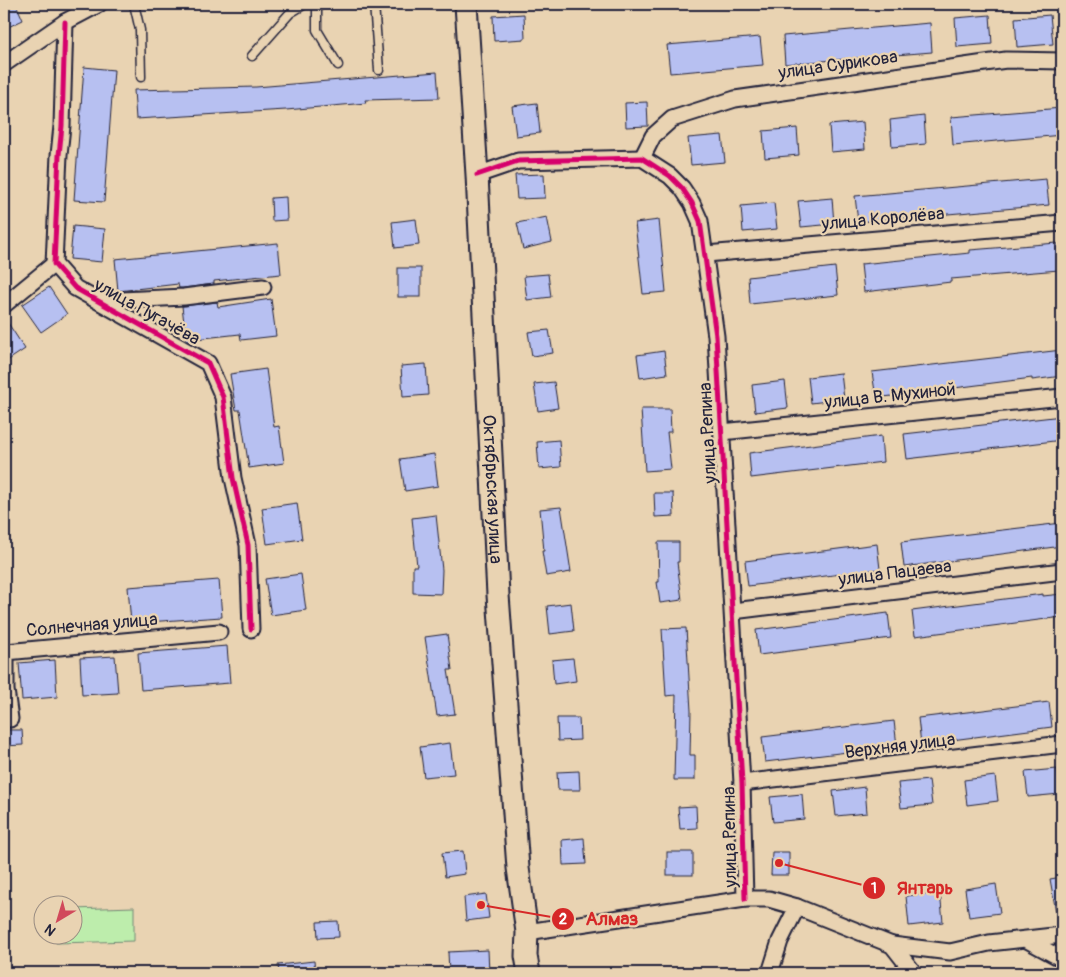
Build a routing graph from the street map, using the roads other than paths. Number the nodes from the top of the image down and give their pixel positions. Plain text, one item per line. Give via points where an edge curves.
1 (99, 4) edge
2 (134, 4) edge
3 (305, 4) edge
4 (318, 4) edge
5 (374, 4) edge
6 (466, 4) edge
7 (65, 22) junction
8 (252, 56) dead end
9 (1062, 61) edge
10 (4, 64) edge
11 (338, 65) dead end
12 (379, 70) dead end
13 (141, 77) dead end
14 (642, 158) junction
15 (477, 175) junction
16 (1062, 222) edge
17 (706, 254) junction
18 (54, 264) junction
19 (264, 287) dead end
20 (101, 301) junction
21 (4, 305) edge
22 (1062, 397) edge
23 (722, 432) junction
24 (1062, 571) edge
25 (733, 611) junction
26 (251, 629) dead end
27 (219, 632) dead end
28 (7, 719) edge
29 (1062, 744) edge
30 (742, 783) junction
31 (745, 898) junction
32 (797, 907) junction
33 (527, 932) junction
34 (1062, 935) edge
35 (1027, 940) junction
36 (892, 945) junction
37 (1062, 959) edge
38 (529, 973) edge
39 (770, 973) edge
40 (914, 973) edge

1 - 7 street
2 - 13 lane via 140,30
3 - 8 lane via 290,13
4 - 11 lane via 317,30
5 - 12 lane
6 - 15 main road, Октябрьская улица
7 - 10 street
7 - 18 street
9 - 14 street, улица Сурикова via 1006,60 735,99 672,119 653,136
14 - 15 street via 518,161
14 - 17 street, улица Репина via 670,176 692,203 700,221
15 - 33 main road, Октябрьская улица via 498,595 518,868
16 - 17 street, улица Королёва
17 - 23 street, улица Репина via 716,336
18 - 20 street, улица Пугачёва via 75,288
18 - 21 street
19 - 20 street, улица Пугачёва via 184,297
20 - 26 street, улица Пугачёва via 208,363 220,389 233,478 248,545
22 - 23 street, улица В. Мухиной
23 - 25 street, улица Репина
24 - 25 street, улица Пацаева
25 - 30 street, улица Репина
27 - 28 street, Солнечная улица via 6,652
29 - 30 street, Верхняя улица
30 - 31 street, улица Репина
31 - 32 street via 769,899
31 - 33 street
32 - 36 street
32 - 39 street via 780,941
33 - 38 main road, Октябрьская улица
34 - 35 street
35 - 36 street via 989,943 950,952
35 - 37 street
36 - 40 street

